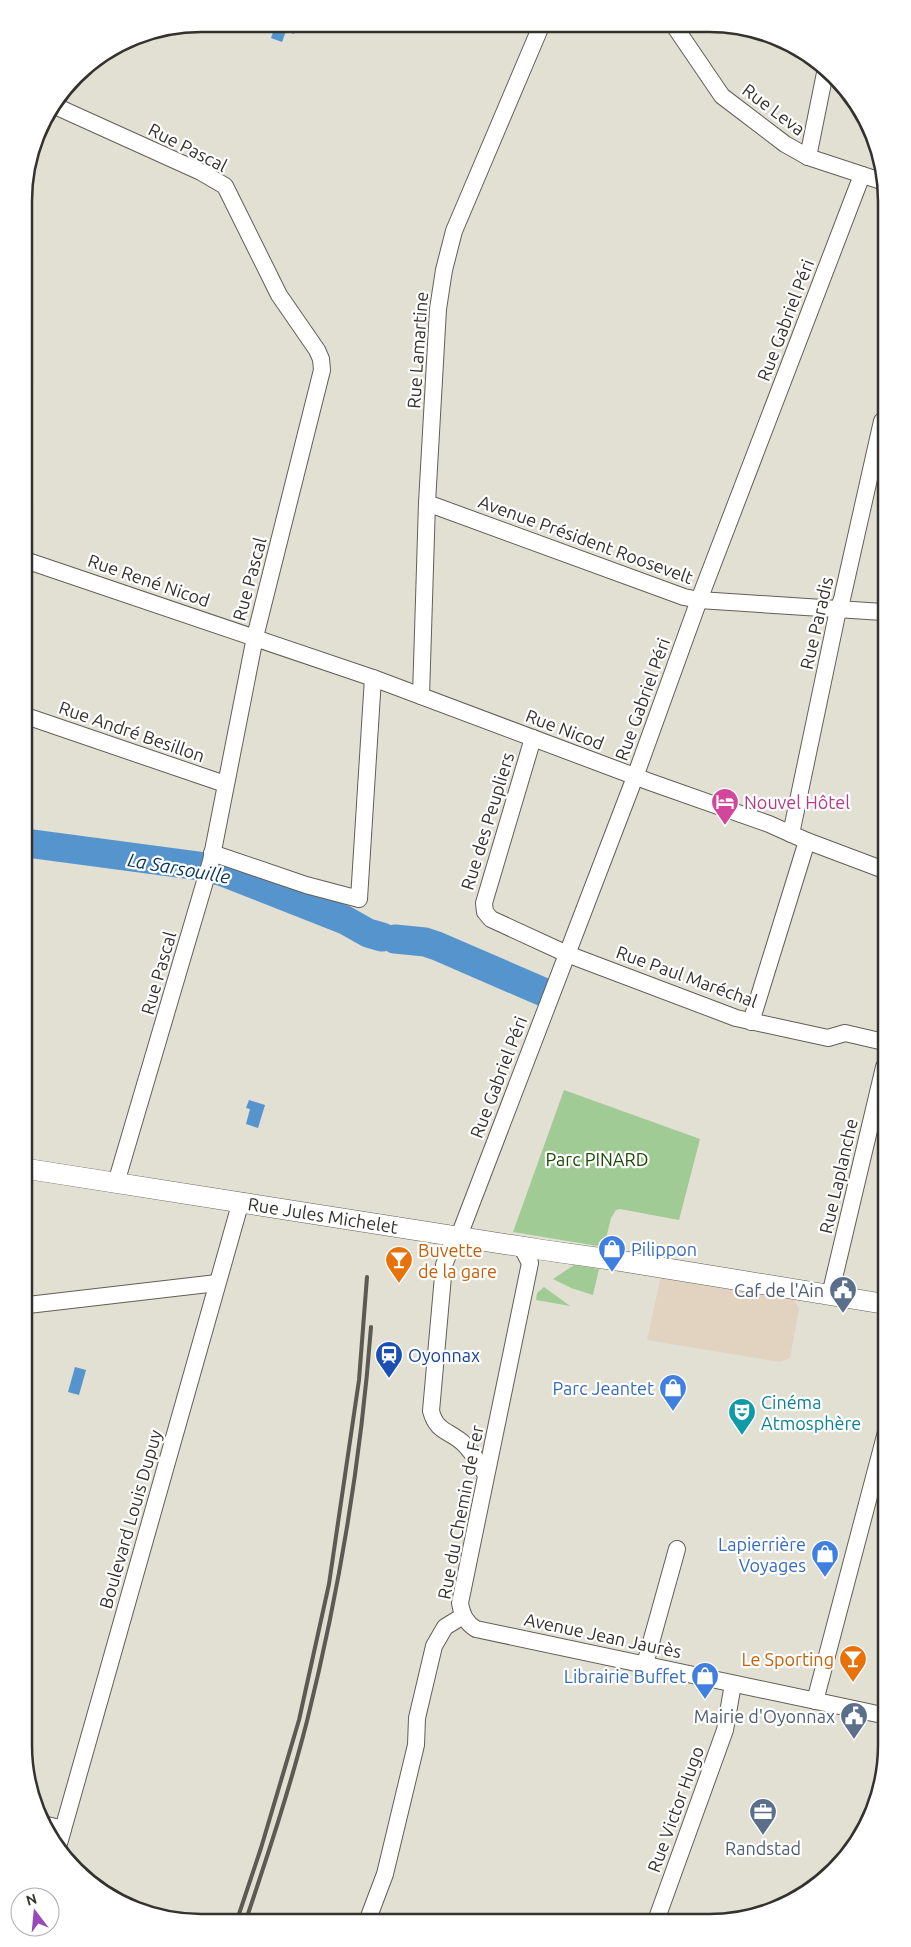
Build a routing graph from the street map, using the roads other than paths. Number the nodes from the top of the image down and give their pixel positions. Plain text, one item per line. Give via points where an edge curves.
1 (537, 32) edge
2 (678, 32) edge
3 (824, 78) edge
4 (61, 109) edge
5 (808, 157) junction
6 (862, 175) junction
7 (877, 180) edge
8 (878, 439) edge
9 (427, 503) junction
10 (33, 562) edge
11 (699, 600) junction
12 (838, 610) junction
13 (878, 612) edge
14 (255, 637) junction
15 (373, 678) junction
16 (421, 696) junction
17 (33, 718) edge
18 (533, 738) junction
19 (635, 776) junction
20 (225, 784) junction
21 (792, 834) junction
22 (807, 841) junction
23 (210, 864) junction
24 (878, 868) edge
25 (567, 954) junction
26 (751, 1022) junction
27 (878, 1041) edge
28 (878, 1092) edge
29 (32, 1170) edge
30 (116, 1183) junction
31 (241, 1201) junction
32 (458, 1236) junction
33 (521, 1246) junction
34 (217, 1283) junction
35 (830, 1295) junction
36 (878, 1303) edge
37 (32, 1305) edge
38 (878, 1462) edge
39 (486, 1475) junction
40 (677, 1549) dead end
41 (463, 1616) junction
42 (645, 1664) junction
43 (733, 1684) junction
44 (815, 1701) junction
45 (878, 1714) edge
46 (53, 1826) edge
47 (63, 1828) junction
48 (60, 1838) edge
49 (370, 1914) edge
50 (658, 1914) edge

1 - 9 street, Rue Lamartine via 454,231 444,270 438,309
2 - 5 street, Rue Leva via 722,96 785,144
3 - 5 street
4 - 14 street, Rue Pascal via 225,186 279,295 321,359 320,382
5 - 6 street, Rue Leva
6 - 7 street, Rue Leva
6 - 11 street, Rue Gabriel Péri
8 - 12 street, Rue Paradis
9 - 11 street, Avenue Président Roosevelt
9 - 16 street, Rue Lamartine
10 - 14 street, Rue René Nicod
11 - 12 street, Avenue Président Roosevelt
11 - 19 street, Rue Gabriel Péri
12 - 13 street, Avenue Président Roosevelt
12 - 21 street, Rue Paradis
14 - 15 street, Rue René Nicod
14 - 20 street, Rue Pascal
15 - 16 street, Rue Nicod
15 - 23 street via 359,899
16 - 18 street, Rue Nicod
17 - 20 street, Rue André Besillon
18 - 19 street, Rue Nicod
18 - 25 street, Rue des Peupliers via 484,903 485,912 490,919
19 - 21 street, Rue Nicod
19 - 25 street, Rue Gabriel Péri
20 - 23 street, Rue Pascal
21 - 22 street, Rue Nicod
22 - 24 street, Rue Nicod
22 - 26 street
23 - 30 street, Rue Pascal
25 - 26 street, Rue Paul Maréchal
25 - 32 street, Rue Gabriel Péri
26 - 27 street, Rue Paul Maréchal via 828,1038 846,1033
28 - 35 street, Rue Laplanche
29 - 30 main road, Rue Jules Michelet
30 - 31 main road, Rue Jules Michelet
31 - 32 main road, Rue Jules Michelet
31 - 34 street, Boulevard Louis Dupuy
32 - 33 main road, Rue Jules Michelet
32 - 39 street, Rue Gabriel Péri via 444,1264 431,1411 438,1428 462,1442
33 - 35 main road, Rue Jules Michelet
33 - 39 street, Rue du Chemin de Fer via 530,1263
34 - 37 street
34 - 47 street, Boulevard Louis Dupuy
35 - 36 main road, Rue Jules Michelet
38 - 44 street
39 - 41 street, Rue du Chemin de Fer via 460,1604
40 - 42 street
41 - 42 street, Avenue Jean Jaurès via 476,1629
41 - 49 street, Rue du Chemin de Fer via 445,1627 434,1646 417,1718 416,1744 388,1865
42 - 43 street, Avenue Jean Jaurès
43 - 44 street, Avenue Jean Jaurès
43 - 50 street, Rue Victor Hugo via 725,1730
44 - 45 street, Avenue Jean Jaurès
46 - 47 street
47 - 48 street, Boulevard Louis Dupuy

